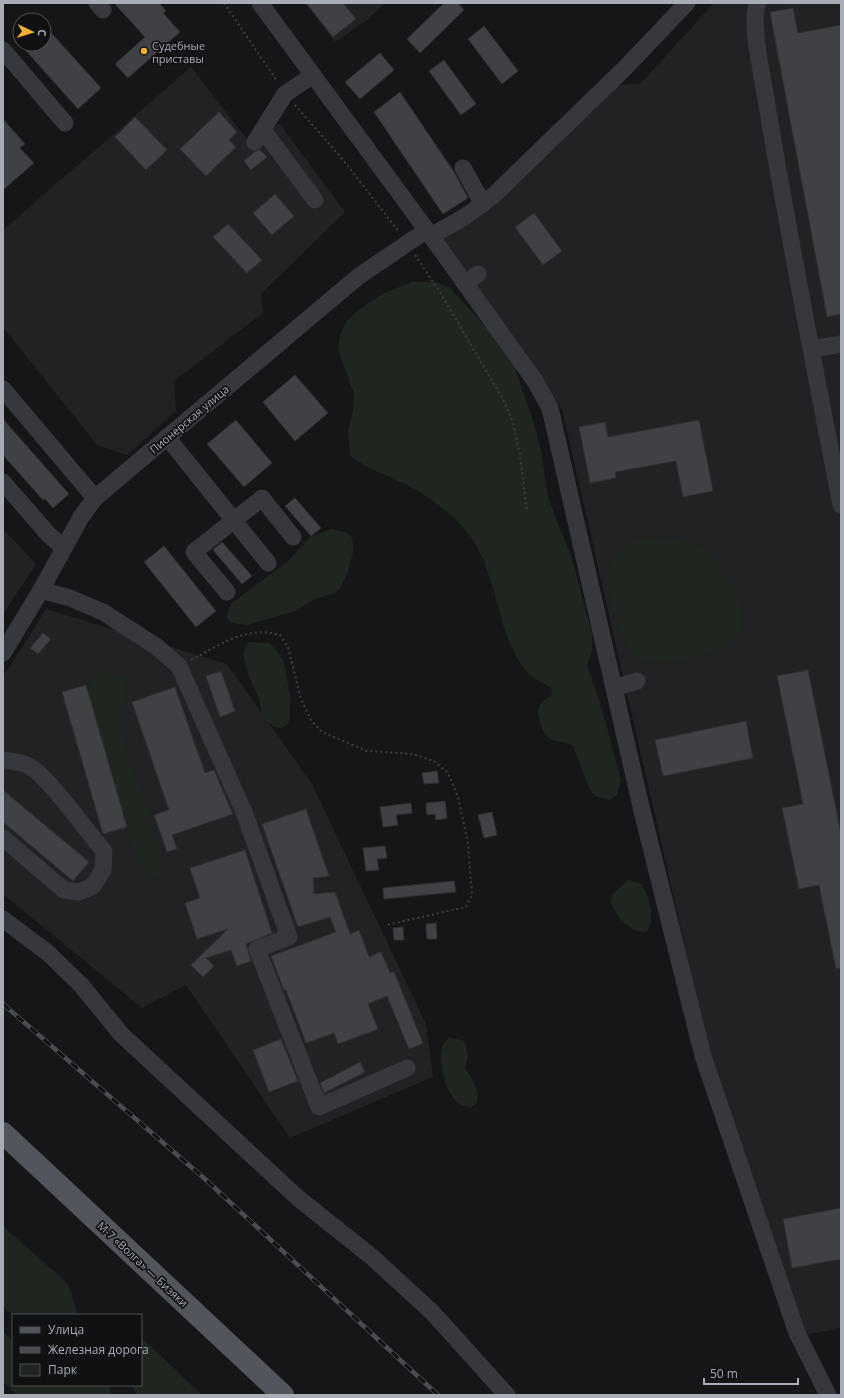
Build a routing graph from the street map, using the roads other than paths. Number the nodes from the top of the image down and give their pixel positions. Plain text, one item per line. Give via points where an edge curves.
1 (687, 3) edge
2 (758, 3) edge
3 (258, 4) edge
4 (3, 50) edge
5 (313, 75) junction
6 (65, 123) dead end
7 (463, 168) dead end
8 (315, 200) dead end
9 (483, 204) junction
10 (429, 233) junction
11 (841, 344) edge
12 (812, 350) junction
13 (3, 389) edge
14 (167, 437) junction
15 (3, 482) edge
16 (95, 498) junction
17 (841, 505) edge
18 (234, 520) junction
19 (293, 537) dead end
20 (63, 547) junction
21 (268, 563) dead end
22 (40, 590) junction
23 (227, 592) dead end
24 (3, 653) edge
25 (637, 681) dead end
26 (614, 688) junction
27 (3, 760) edge
28 (3, 838) edge
29 (5, 921) edge
30 (407, 1068) dead end
31 (3, 1132) edge
32 (283, 1395) edge
33 (506, 1395) edge
34 (828, 1395) edge

1 - 9 street, Пионерская улица via 626,67
2 - 12 street via 755,8 756,34 774,149
3 - 5 street
4 - 6 street
5 - 8 street via 285,94 259,136
5 - 10 street
7 - 9 street
9 - 10 street, Пионерская улица via 466,216
10 - 14 street, Пионерская улица via 359,276
10 - 26 street via 472,279 550,408
11 - 12 street
12 - 17 street
13 - 16 street
14 - 16 street, Пионерская улица
14 - 18 street
15 - 20 street via 49,535
16 - 20 street, Пионерская улица
18 - 19 street via 262,498
18 - 21 street
18 - 23 street via 194,552
20 - 22 street, Пионерская улица
22 - 24 street, Пионерская улица
22 - 30 street via 70,598 103,612 157,647 179,666 244,812 289,937 257,949 319,1107
25 - 26 street
26 - 34 street via 703,1056 797,1333
27 - 28 street via 28,766 42,776 104,851 103,870 93,886 80,892 64,890
29 - 33 street via 48,953 81,985 121,1034 286,1187 372,1257 432,1312
31 - 32 main road, М-7 «Волга» — Бизяки

